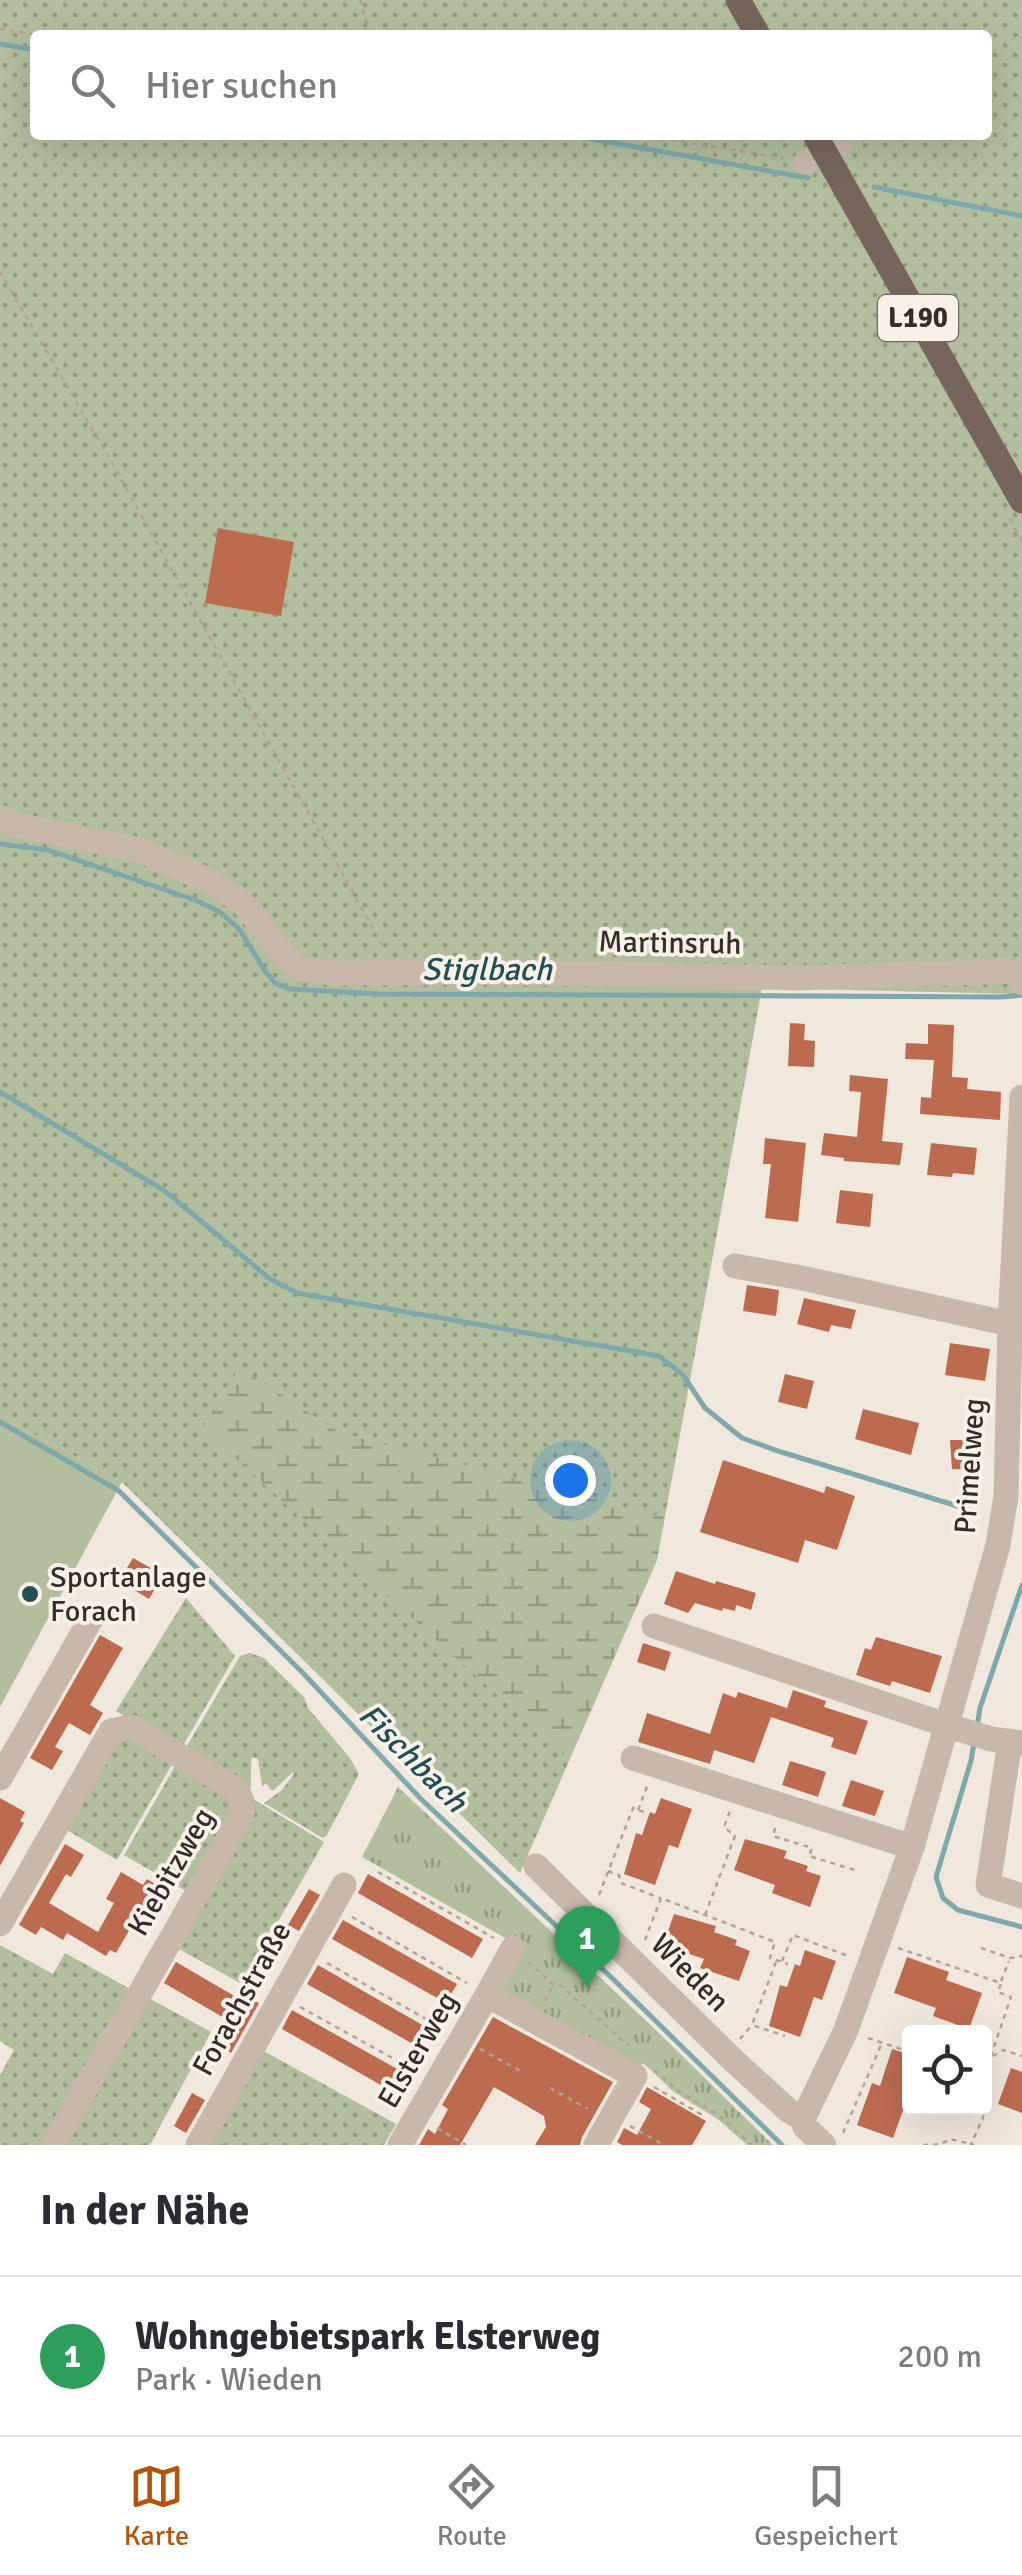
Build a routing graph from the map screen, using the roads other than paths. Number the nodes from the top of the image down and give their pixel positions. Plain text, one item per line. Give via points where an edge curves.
1 (738, 0) edge
2 (755, 30) edge
3 (821, 148) edge
4 (1022, 500) edge
5 (0, 818) edge
6 (1022, 982) edge
7 (1022, 1097) edge
8 (735, 1266) dead end
9 (1010, 1324) junction
10 (91, 1619) dead end
11 (654, 1626) dead end
12 (953, 1727) junction
13 (1007, 1741) edge
14 (632, 1758) dead end
15 (0, 1778) edge
16 (912, 1848) junction
17 (536, 1866) dead end
18 (344, 1886) dead end
19 (1022, 1896) edge
20 (0, 1924) edge
21 (512, 1948) road end
22 (487, 1995) junction
23 (803, 2119) junction
24 (833, 2140) edge
25 (52, 2145) edge
26 (198, 2145) edge
27 (400, 2145) edge
28 (596, 2145) edge

1 - 2 main road
3 - 4 main road, L190
5 - 6 street, Martinsruh via 140,850 214,882 244,903 287,958 330,974 797,978 1015,971
7 - 9 street, Primelweg
8 - 9 street
9 - 12 street, Primelweg via 1004,1513
10 - 15 street
11 - 12 street
12 - 13 street
12 - 16 street, Primelweg
13 - 19 street via 988,1885
14 - 16 street
16 - 23 street via 846,2030
17 - 23 street, Wieden via 734,2062
18 - 26 street, Forachstraße
20 - 25 street, Kiebitzweg via 111,1731 131,1727 237,1790 242,1815
21 - 22 street
22 - 27 street, Elsterweg
22 - 28 street, Elsterweg via 635,2076
23 - 24 street, Wieden via 811,2134

